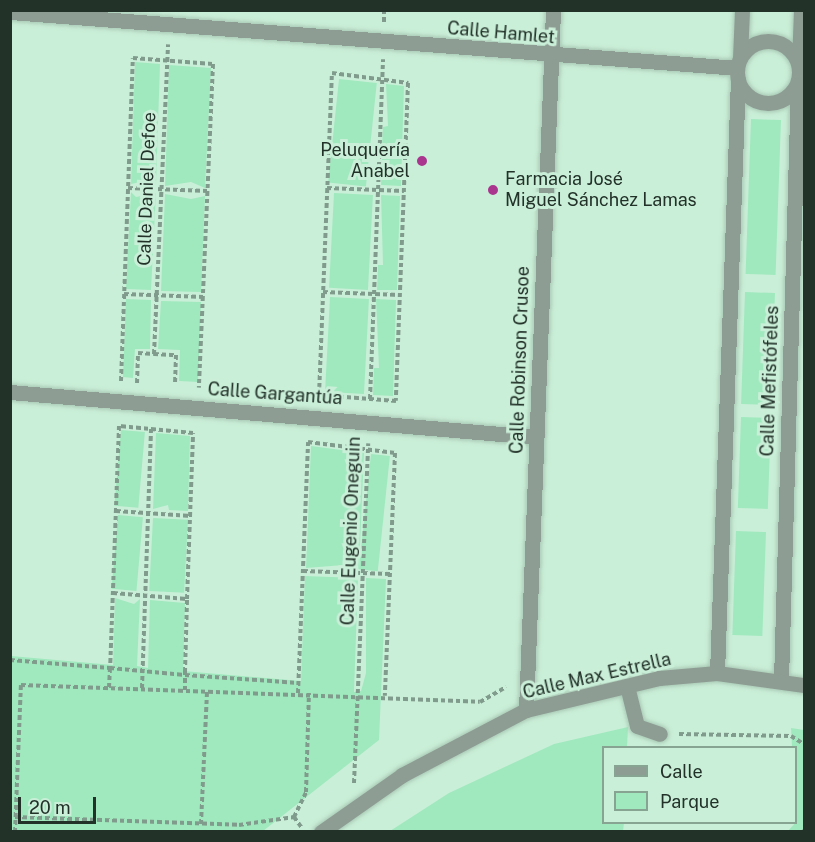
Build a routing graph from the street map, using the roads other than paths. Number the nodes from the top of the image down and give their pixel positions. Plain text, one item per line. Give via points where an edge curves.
1 (553, 10) edge
2 (742, 10) edge
3 (801, 10) edge
4 (10, 12) edge
5 (552, 56) junction
6 (738, 68) junction
7 (800, 73) edge
8 (10, 392) edge
9 (536, 437) junction
10 (717, 673) junction
11 (781, 680) junction
12 (804, 685) edge
13 (627, 686) junction
14 (526, 710) junction
15 (660, 734) road end
16 (321, 831) edge

1 - 5 street, Calle Robinson Crusoe
2 - 6 street
3 - 7 street, Calle Mefistófeles
4 - 5 street, Calle Hamlet
5 - 6 street, Calle Hamlet
5 - 9 street, Calle Robinson Crusoe
6 - 7 street via 758,42 771,40 784,44
6 - 7 street via 750,98 772,103
6 - 10 street
7 - 11 street, Calle Mefistófeles
8 - 9 street, Calle Gargantúa
9 - 14 street, Calle Robinson Crusoe
10 - 11 street, Calle Max Estrella
10 - 13 street, Calle Max Estrella
11 - 12 street, Calle Max Estrella
13 - 14 street, Calle Max Estrella
13 - 15 street via 637,726
14 - 16 street, Calle Max Estrella via 354,804

